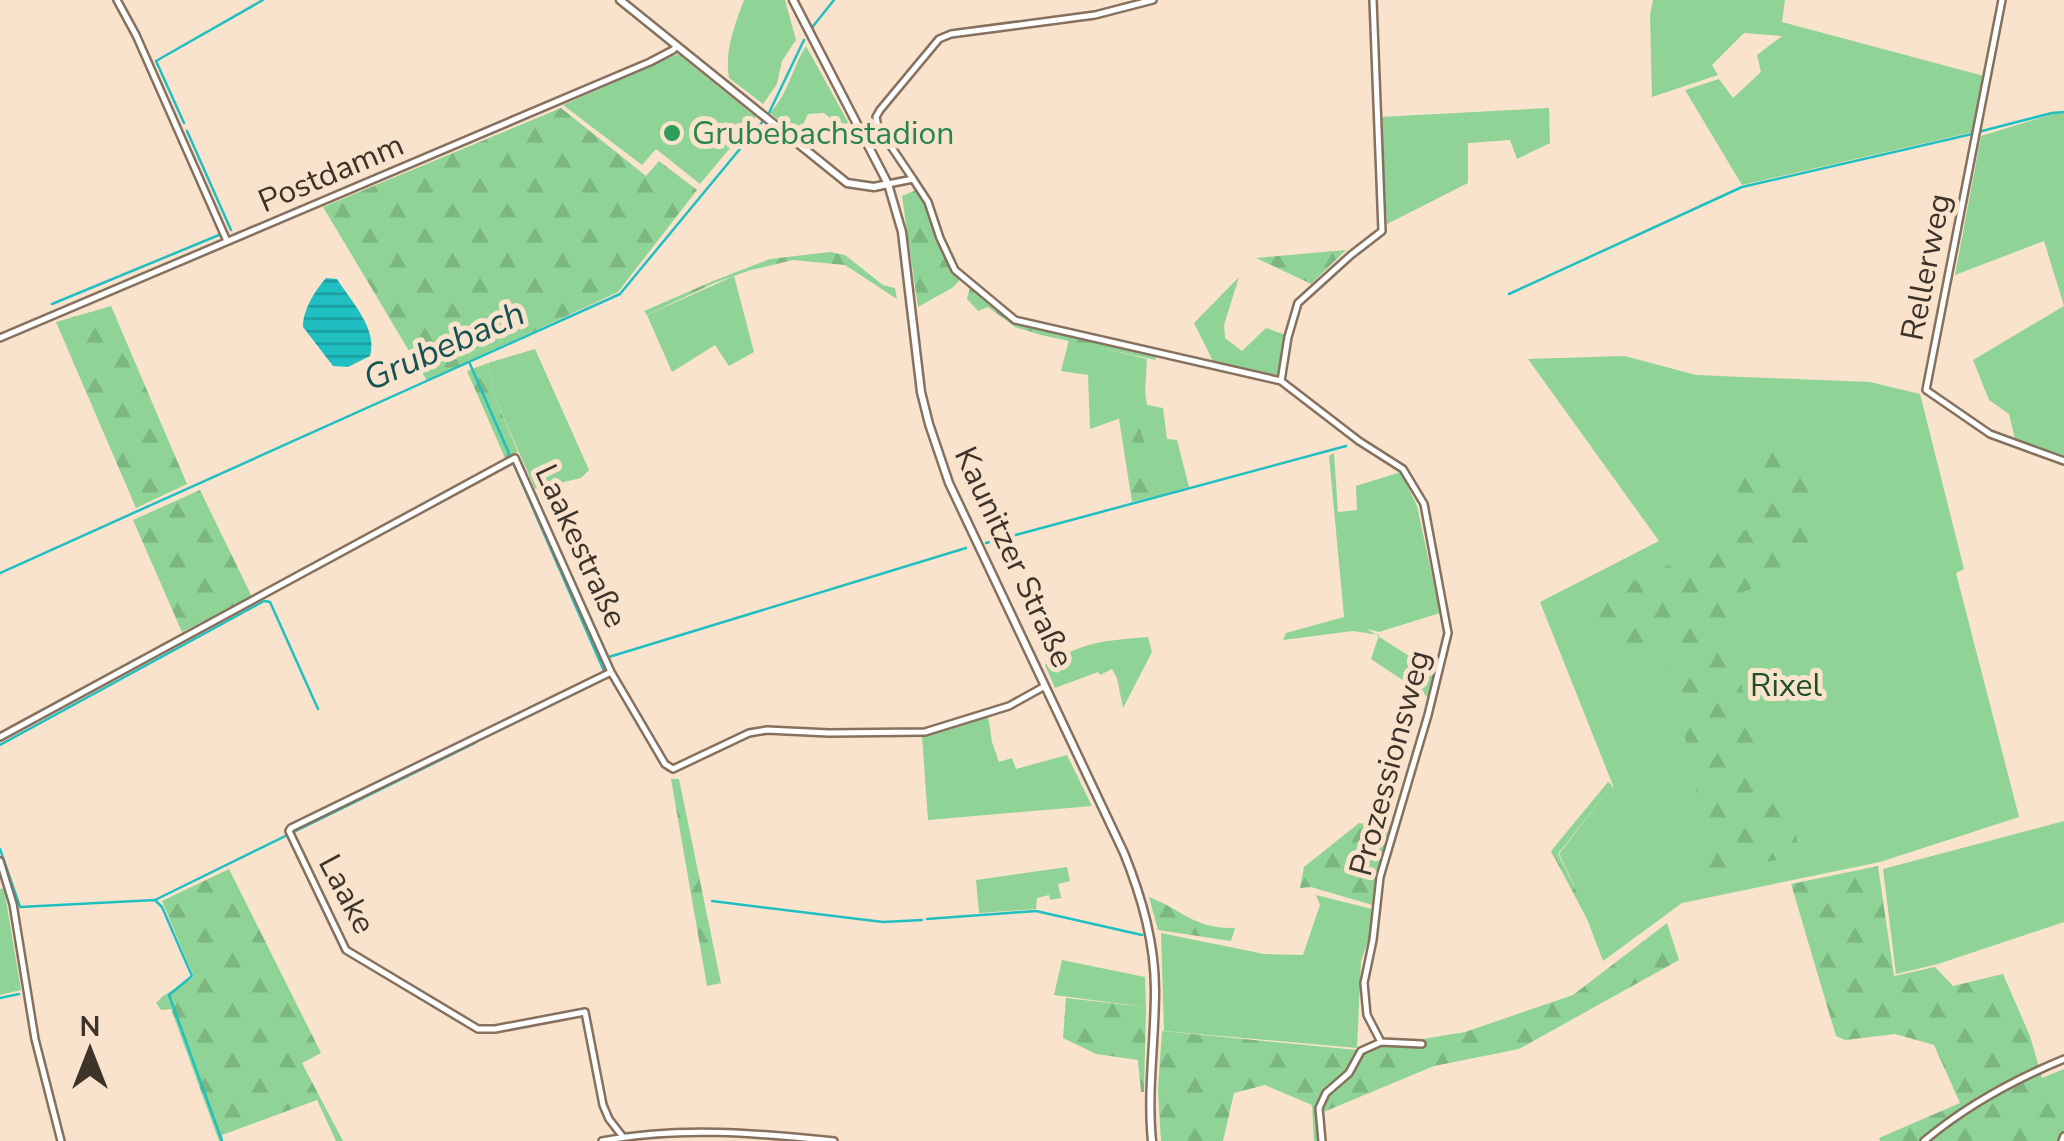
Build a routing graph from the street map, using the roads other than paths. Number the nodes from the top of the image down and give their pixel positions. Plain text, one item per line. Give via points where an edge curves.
1 (117, 0) edge
2 (620, 0) edge
3 (794, 0) edge
4 (1153, 0) edge
5 (1373, 0) edge
6 (2002, 0) edge
7 (676, 46) junction
8 (913, 178) junction
9 (888, 184) junction
10 (227, 241) junction
11 (0, 338) edge
12 (1280, 381) junction
13 (2064, 460) edge
14 (611, 672) junction
15 (1045, 686) junction
16 (0, 737) edge
17 (0, 861) edge
18 (1381, 1042) junction
19 (1422, 1044) dead end
20 (2064, 1060) edge
21 (623, 1137) junction
22 (61, 1141) edge
23 (602, 1141) edge
24 (834, 1141) edge
25 (1152, 1141) edge
26 (1322, 1141) edge
27 (1924, 1141) edge

1 - 10 street
2 - 7 main road
3 - 9 main road, Kaunitzer Straße
4 - 8 street, Prozessionsweg via 939,39 876,118
5 - 12 street via 1382,230 1298,304
6 - 13 street, Rellerweg via 1926,390 1990,434
7 - 9 main road via 847,183
7 - 10 street, Postdamm
8 - 9 street
8 - 12 street, Prozessionsweg via 955,270 1015,320
9 - 15 main road, Kaunitzer Straße via 902,232 928,424
10 - 11 street, Postdamm
12 - 18 street, Prozessionsweg via 1403,468 1424,504 1448,633 1380,877 1364,983 1367,1015
14 - 15 street, Laakestraße via 673,769 766,730 926,732 1009,706
14 - 16 street, Laakestraße via 516,458
14 - 21 street, Laake via 289,831 346,950 478,1029 585,1012 603,1106
15 - 25 main road, Kaunitzer Straße via 1124,853 1148,926 1155,988
17 - 22 street
18 - 19 street
18 - 26 street via 1360,1051 1326,1093 1319,1108
20 - 27 street via 1964,1109
21 - 23 street
21 - 24 street via 777,1134

